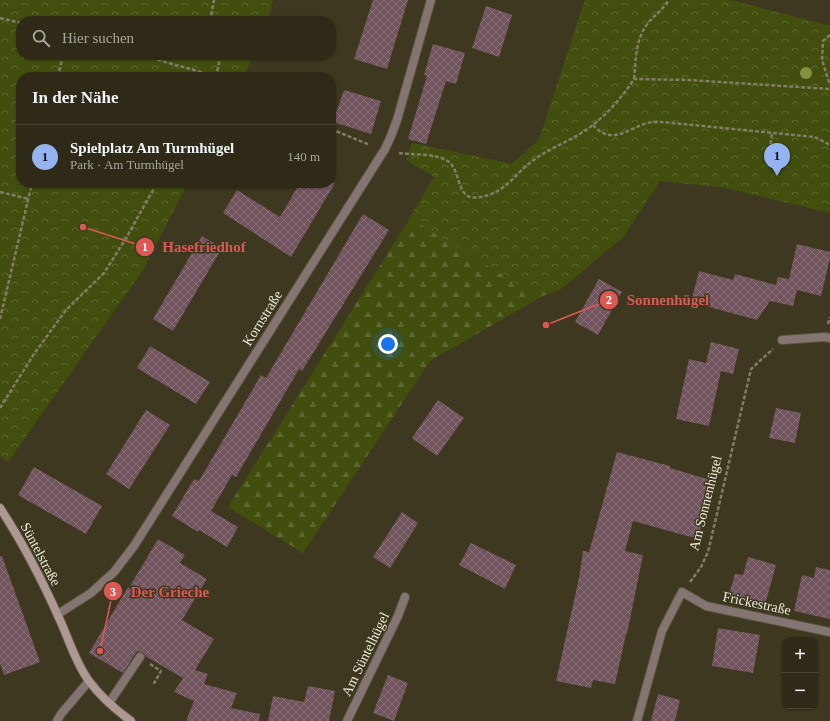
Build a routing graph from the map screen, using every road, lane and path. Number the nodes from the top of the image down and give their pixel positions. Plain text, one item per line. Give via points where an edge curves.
1 (214, 0) edge
2 (431, 0) edge
3 (669, 0) edge
4 (211, 16) edge
5 (0, 18) edge
6 (16, 22) edge
7 (830, 35) edge
8 (62, 60) edge
9 (158, 60) edge
10 (219, 60) edge
11 (59, 72) edge
12 (202, 72) edge
13 (218, 72) edge
14 (634, 79) junction
15 (830, 85) edge
16 (830, 89) edge
17 (593, 125) junction
18 (336, 131) edge
19 (772, 133) junction
20 (370, 145) dead end
21 (830, 145) edge
22 (398, 152) dead end
23 (769, 156) dead end
24 (31, 188) edge
25 (153, 188) edge
26 (0, 192) edge
27 (29, 199) junction
28 (0, 318) edge
29 (830, 338) edge
30 (782, 340) joint
31 (0, 408) edge
32 (0, 508) edge
33 (682, 592) junction
34 (406, 597) dead end
35 (58, 614) junction
36 (830, 632) edge
37 (140, 657) joint
38 (89, 681) junction
39 (153, 685) dead end
40 (109, 703) junction
41 (57, 721) edge
42 (130, 721) edge
43 (347, 721) edge
44 (637, 721) edge

1 - 4 path
2 - 35 street, Kornstraße via 385,149 134,546 114,572 91,593
3 - 14 path via 641,35 636,52
5 - 6 path
7 - 15 path via 823,41 822,60
8 - 11 path
9 - 12 path
10 - 13 path
14 - 16 path
14 - 17 path via 626,92
17 - 19 path via 599,131 616,135 647,123 662,122
17 - 22 path via 531,162 500,190 486,196 476,197 464,193 457,173 450,162 442,157
18 - 20 path
19 - 21 path via 815,137
19 - 23 path
24 - 27 path
25 - 31 path via 104,273 66,310
26 - 27 path
27 - 28 path
29 - 30 street
30 - 33 path, Am Sonnenhügel via 751,369 708,552 701,567
32 - 35 street, Süntelstraße via 29,556
33 - 36 street, Frickestraße via 706,606
33 - 44 street via 662,631
34 - 43 street, Am Süntelhügel
35 - 38 street, Süntelstraße
37 - 39 path via 161,671
37 - 40 street
38 - 40 street, Süntelstraße
38 - 41 street
40 - 42 street, Süntelstraße

